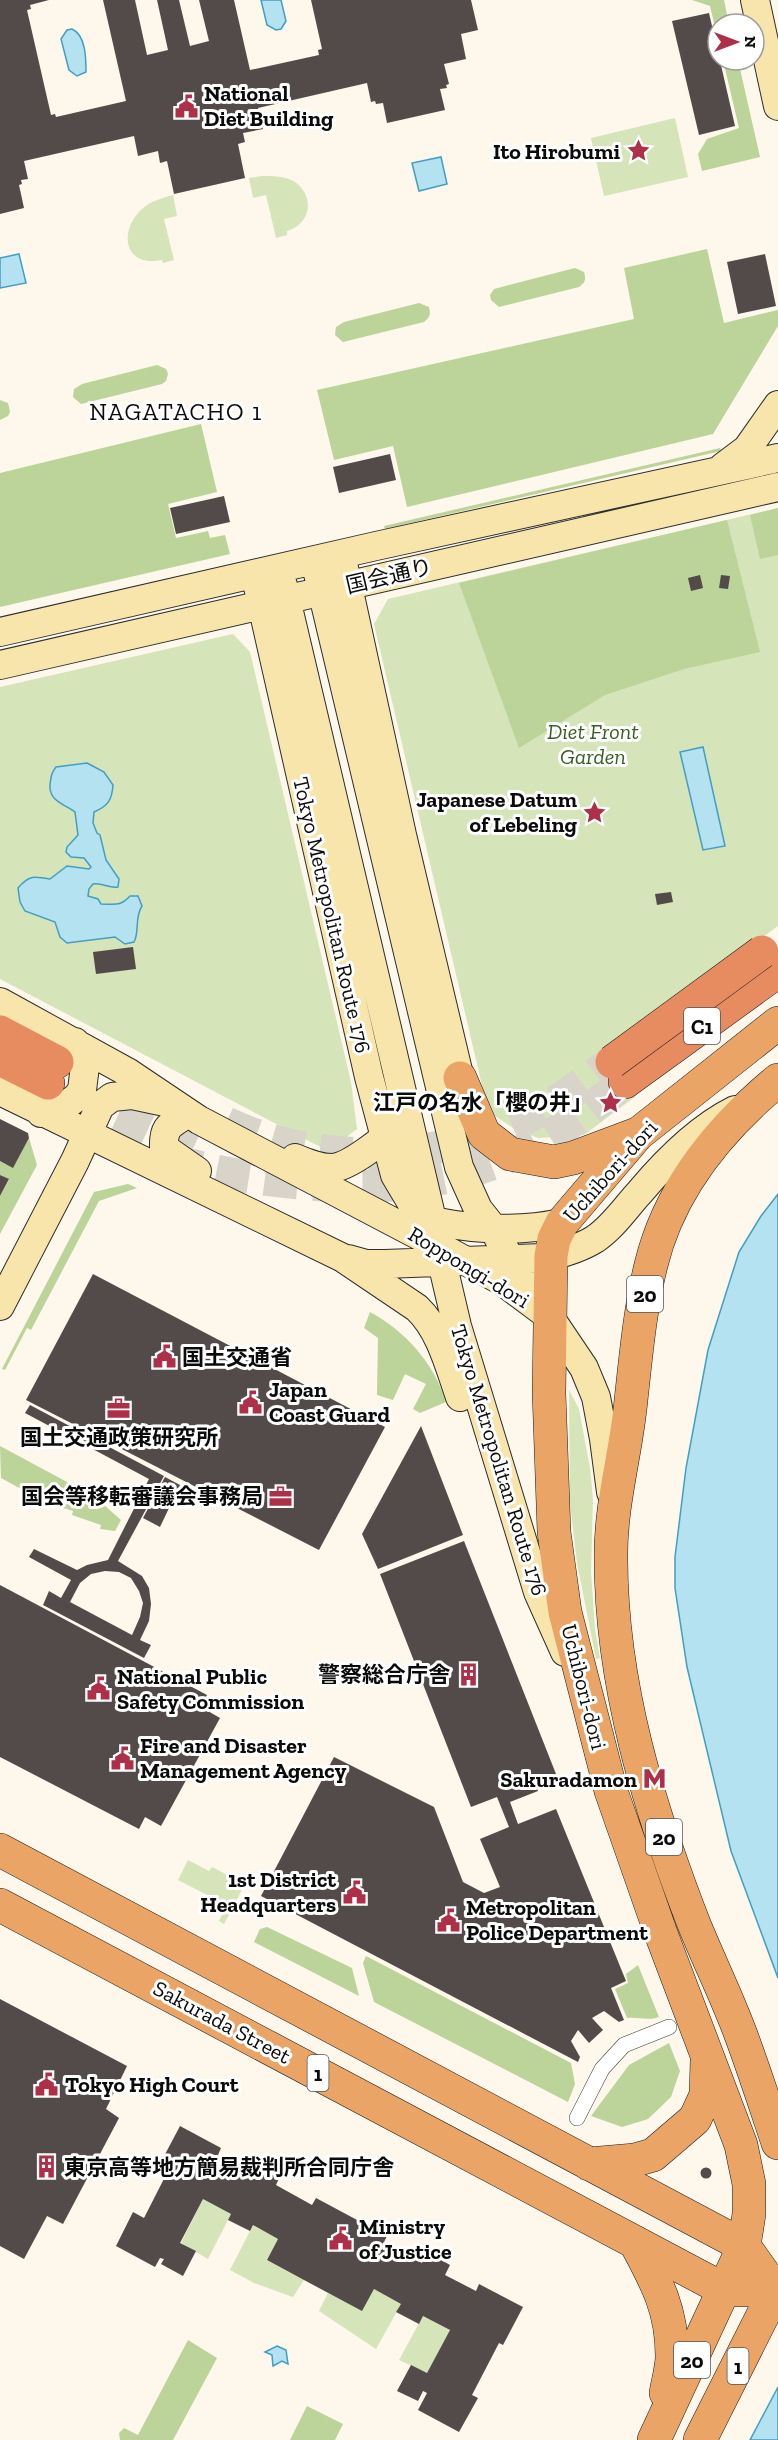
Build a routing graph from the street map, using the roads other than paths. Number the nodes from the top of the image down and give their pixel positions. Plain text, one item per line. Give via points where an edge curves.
1 (755, 0) edge
2 (778, 106) edge
3 (778, 405) edge
4 (778, 458) edge
5 (713, 473) junction
6 (778, 487) edge
7 (328, 558) junction
8 (267, 572) junction
9 (335, 589) junction
10 (274, 603) junction
11 (0, 632) edge
12 (0, 666) edge
13 (774, 952) edge
14 (0, 1002) edge
15 (778, 1023) edge
16 (0, 1032) edge
17 (0, 1059) edge
18 (61, 1072) junction
19 (619, 1072) tunnel mouth
20 (460, 1078) junction
21 (766, 1090) edge
22 (0, 1091) edge
23 (404, 1103) junction
24 (187, 1112) junction
25 (88, 1134) junction
26 (638, 1134) junction
27 (385, 1138) junction
28 (459, 1167) junction
29 (204, 1189) junction
30 (562, 1222) junction
31 (493, 1228) junction
32 (441, 1239) junction
33 (551, 1256) junction
34 (343, 1258) junction
35 (510, 1259) junction
36 (0, 1306) edge
37 (549, 1316) junction
38 (612, 1518) junction
39 (516, 1523) junction
40 (587, 1704) junction
41 (0, 1850) edge
42 (0, 1905) edge
43 (139, 1924) junction
44 (116, 1966) junction
45 (218, 1966) junction
46 (197, 2009) junction
47 (669, 2027) dead end
48 (707, 2053) junction
49 (429, 2079) junction
50 (577, 2118) dead end
51 (407, 2121) junction
52 (778, 2143) edge
53 (589, 2164) junction
54 (635, 2242) junction
55 (744, 2246) junction
56 (777, 2288) edge
57 (725, 2290) junction
58 (657, 2435) edge
59 (700, 2440) edge

1 - 2 main road
3 - 5 main road via 747,449
4 - 5 main road, 国会通り
5 - 7 main road, 国会通り
6 - 9 main road, 国会通り
7 - 8 main road, 国会通り
7 - 9 main road
8 - 10 main road, Tokyo Metropolitan Route 176
8 - 11 main road, 国会通り
9 - 10 main road, 国会通り
9 - 20 main road via 402,835
9 - 28 main road
10 - 12 main road, 国会通り
10 - 23 main road, Tokyo Metropolitan Route 176
10 - 27 main road, Tokyo Metropolitan Route 176 via 361,1043
13 - 19 highway, C1, bridge
14 - 18 main road, Roppongi-dori
15 - 26 highway, Uchibori-dori / 20
16 - 18 highway
17 - 18 highway
18 - 22 main road, Roppongi-dori
18 - 24 main road, Roppongi-dori via 129,1073
18 - 25 main road, Roppongi-dori
18 - 25 main road via 94,1072 98,1105
20 - 26 highway via 484,1134 510,1154 554,1162
20 - 31 main road
21 - 33 main road via 695,1137 606,1230 565,1253
21 - 38 highway, Uchibori-dori / 20 via 702,1158 682,1189 658,1241 646,1289
23 - 27 main road via 397,1123
23 - 32 main road, Tokyo Metropolitan Route 176
24 - 25 main road via 132,1095 112,1097 100,1106
24 - 27 main road via 312,1165 330,1168 346,1164
24 - 29 main road via 166,1127 164,1148 198,1172
24 - 32 main road, Roppongi-dori via 356,1202
25 - 29 main road, Roppongi-dori
25 - 36 main road
26 - 30 highway, Uchibori-dori / 20
27 - 32 main road, Tokyo Metropolitan Route 176 via 396,1175
28 - 31 main road
28 - 32 main road via 457,1203
29 - 34 main road, Roppongi-dori
30 - 31 main road, Roppongi-dori
30 - 33 highway, Uchibori-dori / 20
31 - 32 main road, Roppongi-dori
31 - 35 main road
32 - 34 main road via 397,1263 366,1264
32 - 35 main road
32 - 37 main road, Roppongi-dori
32 - 39 main road, Tokyo Metropolitan Route 176 via 458,1326
33 - 35 main road
33 - 37 highway, Uchibori-dori / 20
34 - 39 main road via 428,1318 487,1471
35 - 37 main road
37 - 38 main road, Roppongi-dori via 584,1368 596,1397
37 - 40 highway, Uchibori-dori / 20 via 554,1532 565,1612
38 - 52 highway, Uchibori-dori / 20 via 611,1591 618,1658 649,1794 694,1923 741,2033
39 - 40 main road, Tokyo Metropolitan Route 176 via 538,1592
40 - 48 highway, Uchibori-dori / 20 via 611,1791
41 - 43 highway, 1
42 - 44 highway, Sakurada Street / 1
43 - 44 highway
43 - 45 highway, 1
44 - 46 highway, Sakurada Street / 1
45 - 46 highway
45 - 49 highway, 1
46 - 51 highway, Sakurada Street / 1
47 - 50 street via 624,2045 602,2069
48 - 53 highway, 20 via 706,2095 695,2119 653,2155
48 - 55 highway, Uchibori-dori / 20 via 741,2145 749,2184
49 - 51 highway
49 - 53 highway, 1
51 - 54 highway, Sakurada Street / 1
53 - 55 highway, 1
54 - 57 highway, 1
54 - 58 highway via 660,2289 667,2313 672,2357
55 - 56 highway, 1
55 - 57 highway, Uchibori-dori / 20
56 - 57 highway, 1
56 - 59 highway, 1
57 - 58 highway, Uchibori-dori / 20

